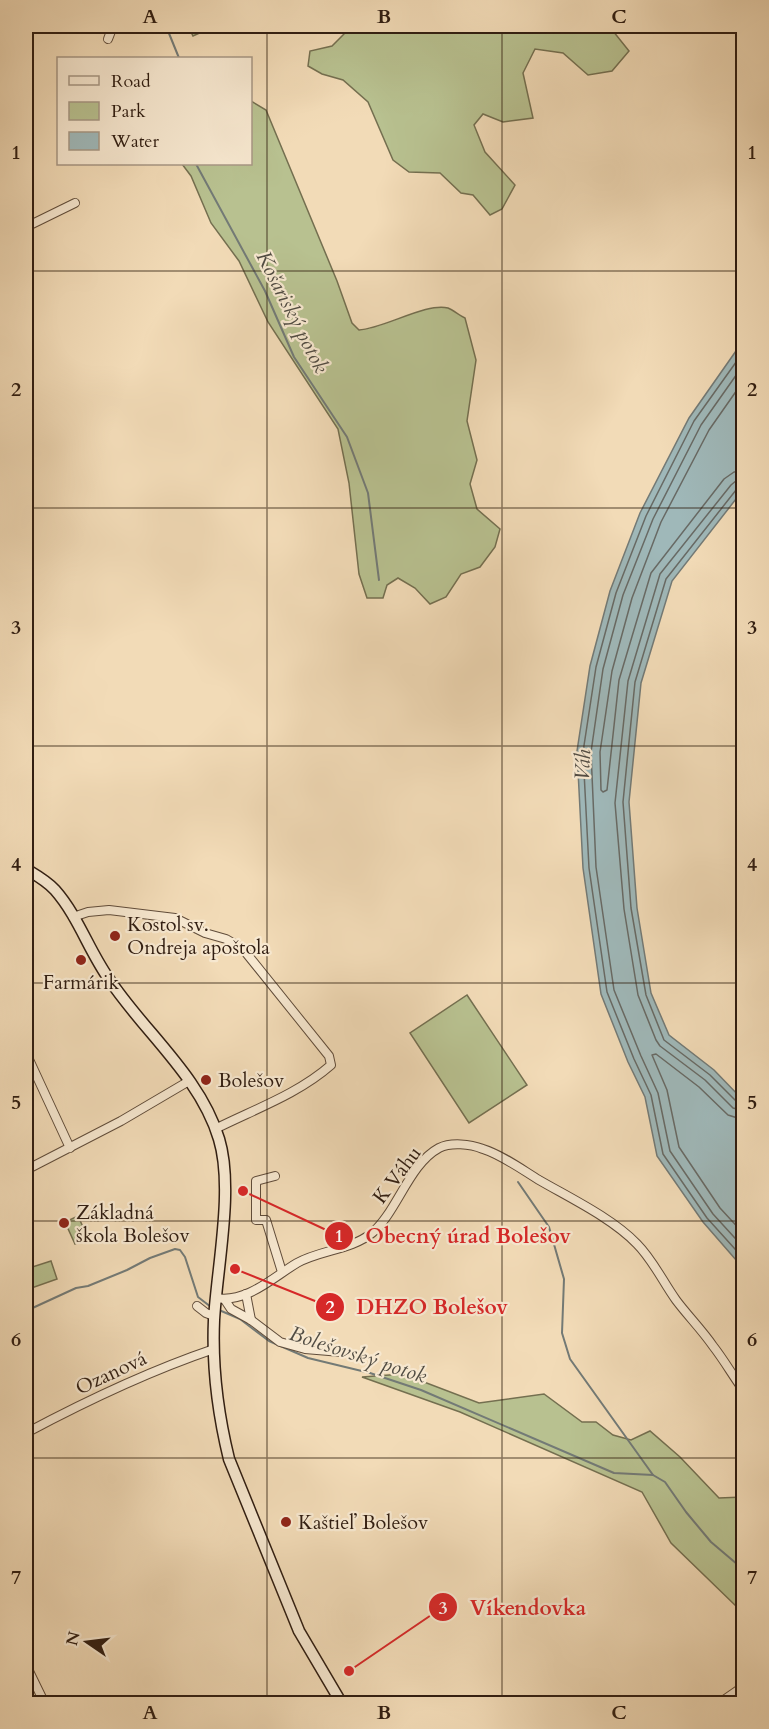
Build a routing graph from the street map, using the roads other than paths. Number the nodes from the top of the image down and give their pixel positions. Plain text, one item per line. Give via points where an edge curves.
1 (113, 26) edge
2 (108, 39) dead end
3 (75, 203) dead end
4 (26, 227) edge
5 (26, 869) edge
6 (73, 917) junction
7 (26, 1053) edge
8 (189, 1081) junction
9 (215, 1129) junction
10 (70, 1148) junction
11 (26, 1170) edge
12 (275, 1176) dead end
13 (282, 1272) junction
14 (246, 1294) junction
15 (217, 1305) junction
16 (197, 1306) dead end
17 (251, 1320) junction
18 (214, 1349) junction
19 (341, 1352) dead end
20 (744, 1391) edge
21 (26, 1433) edge
22 (26, 1665) edge
23 (744, 1686) edge
24 (45, 1704) edge
25 (342, 1704) edge
26 (718, 1704) edge

1 - 2 street
3 - 4 street
5 - 6 main road via 56,891
6 - 8 main road via 108,978
6 - 9 street via 109,910 175,918 235,944 329,1056 331,1065 315,1080
7 - 10 street
8 - 9 main road
8 - 10 street
9 - 15 main road via 224,1179
10 - 11 street
12 - 13 street via 256,1181 256,1220 266,1220
13 - 14 street, K Váhu
13 - 20 street, K Váhu via 312,1255 360,1241 374,1232 421,1164 439,1148 474,1146 518,1167 624,1232 639,1246
14 - 15 street, K Váhu
14 - 17 street
15 - 16 street via 206,1313
15 - 17 street
15 - 18 main road
17 - 19 street via 280,1342
18 - 21 street, Ozanová via 146,1374
18 - 25 main road via 219,1414 229,1459 295,1623
22 - 24 street
23 - 26 street

